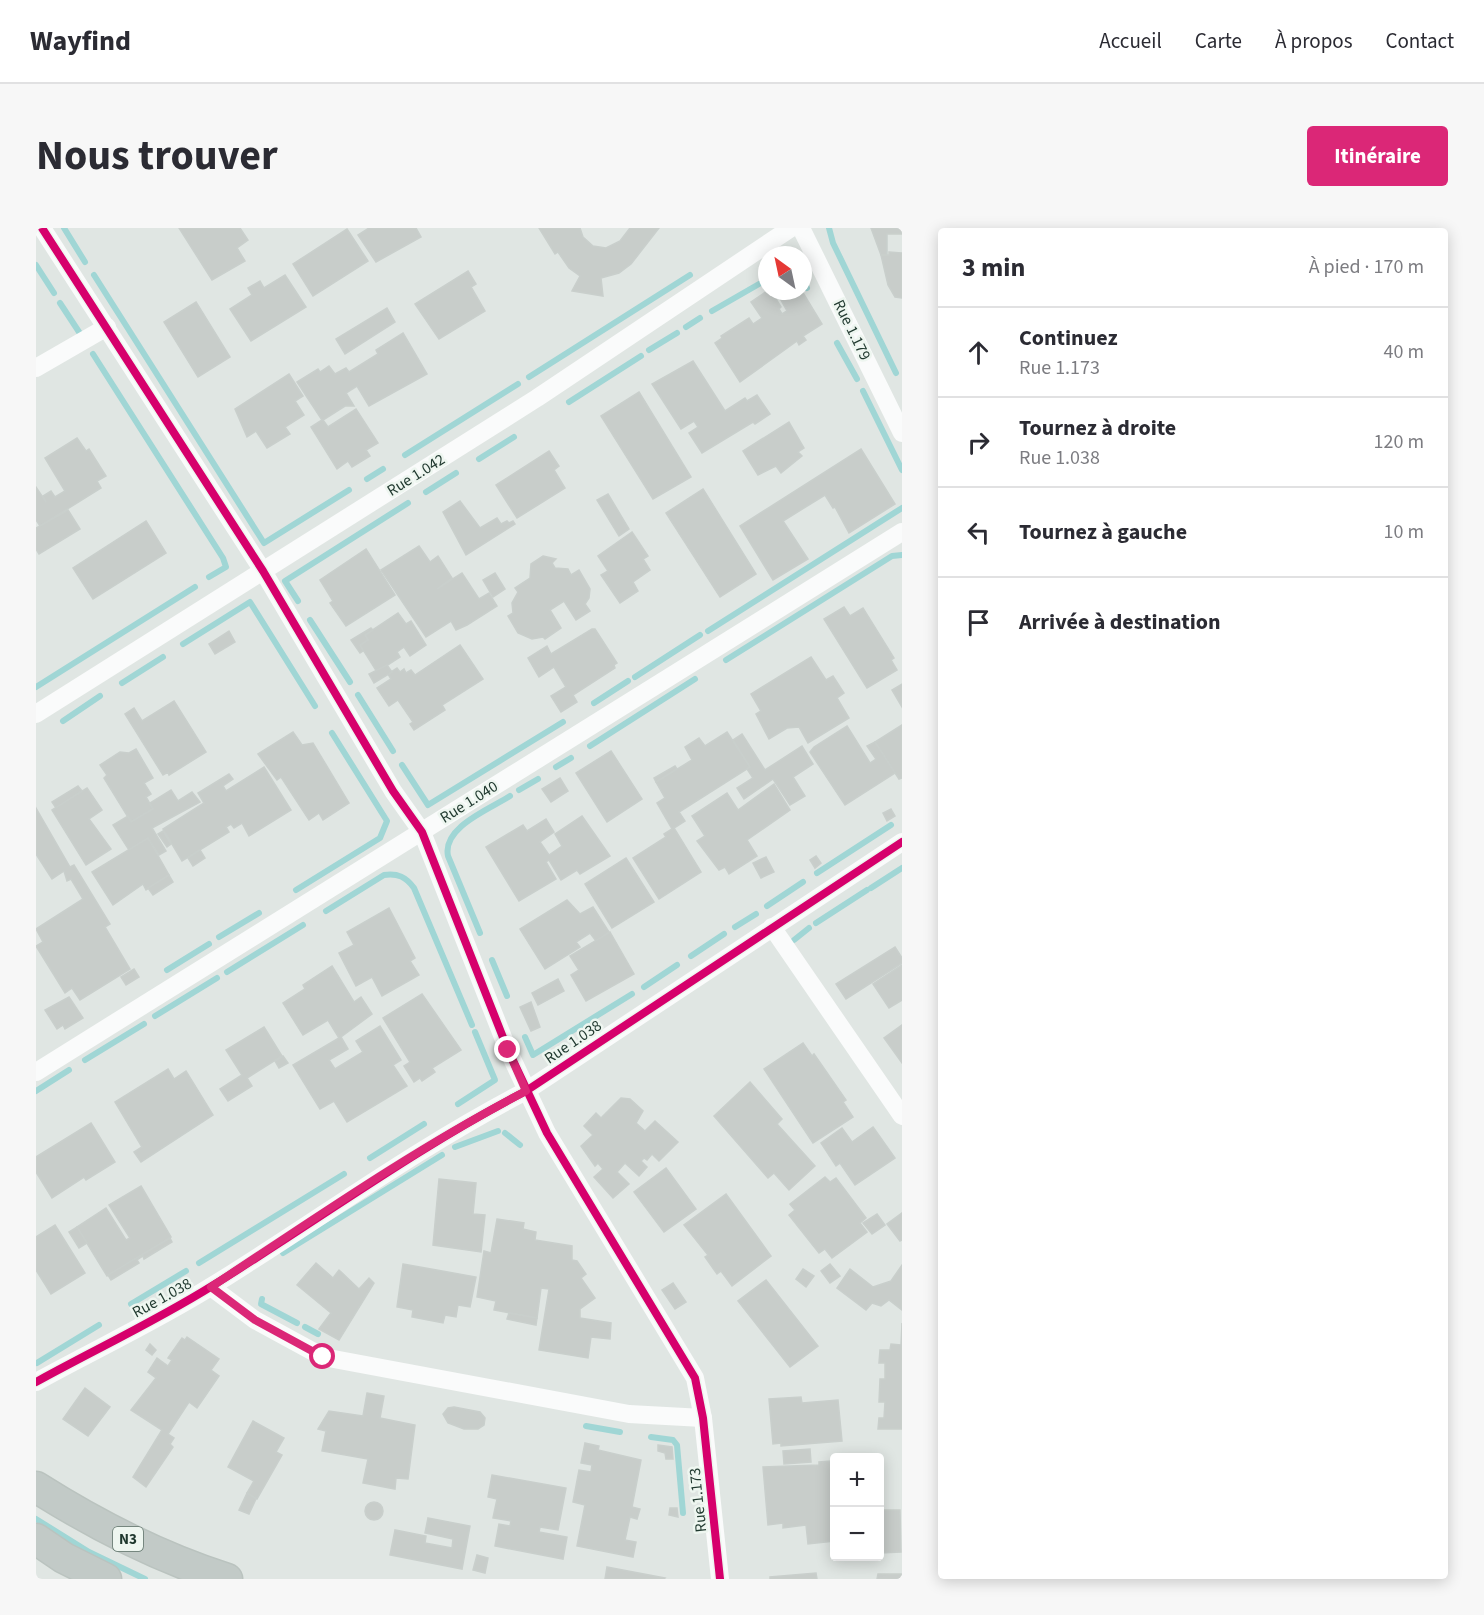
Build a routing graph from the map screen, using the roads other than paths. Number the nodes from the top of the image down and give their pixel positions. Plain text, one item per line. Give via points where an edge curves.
1 (42, 228) edge
2 (791, 228) edge
3 (801, 228) edge
4 (107, 327) junction
5 (36, 368) edge
6 (902, 430) edge
7 (902, 532) edge
8 (263, 571) junction
9 (36, 714) edge
10 (422, 832) junction
11 (902, 842) edge
12 (772, 927) junction
13 (36, 1072) edge
14 (526, 1091) junction
15 (902, 1116) edge
16 (211, 1287) junction
17 (36, 1382) edge
18 (704, 1418) junction
19 (36, 1487) edge
20 (36, 1539) edge
21 (106, 1579) edge
22 (227, 1579) edge
23 (720, 1579) edge

1 - 4 street, Rue 1.173
2 - 8 street, Rue 1.042 via 537,398
3 - 6 street, Rue 1.179
4 - 5 street
4 - 8 street, Rue 1.173
7 - 10 street, Rue 1.040
8 - 9 street, Rue 1.042
8 - 10 street, Rue 1.173 via 393,791
10 - 13 street, Rue 1.040
10 - 14 street, Rue 1.173
11 - 12 street, Rue 1.038
12 - 14 street, Rue 1.038
12 - 15 street
14 - 16 street, Rue 1.038 via 473,1118 372,1180
14 - 18 street, Rue 1.173 via 547,1133 681,1352 695,1378
16 - 17 street, Rue 1.038
16 - 18 street via 255,1320 323,1357 629,1414
18 - 23 street, Rue 1.173
19 - 22 highway, N3 via 83,1517 148,1550
20 - 21 highway

